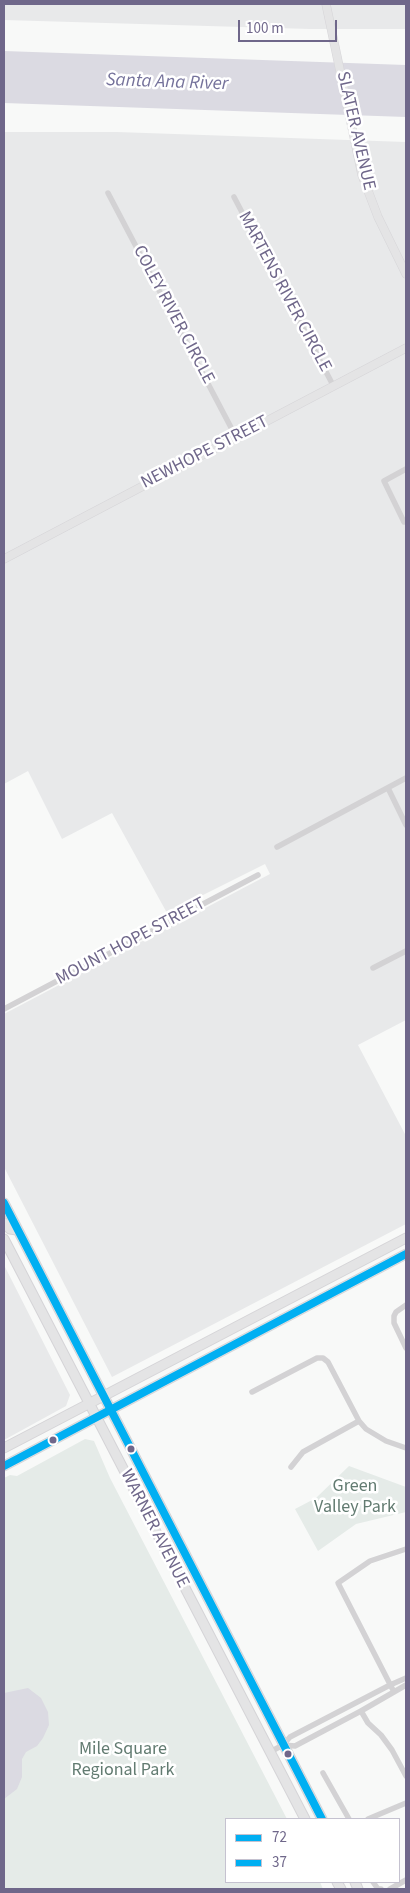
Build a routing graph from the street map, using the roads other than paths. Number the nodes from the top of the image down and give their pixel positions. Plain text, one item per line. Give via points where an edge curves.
1 (326, 4) edge
2 (108, 193) dead end
3 (234, 197) dead end
4 (406, 274) edge
5 (406, 348) edge
6 (334, 387) junction
7 (236, 436) junction
8 (406, 469) edge
9 (404, 522) dead end
10 (4, 559) edge
11 (406, 778) edge
12 (388, 788) junction
13 (406, 825) edge
14 (276, 846) dead end
15 (258, 876) dead end
16 (406, 951) edge
17 (373, 968) dead end
18 (4, 1009) edge
19 (4, 1203) edge
20 (4, 1223) edge
21 (17, 1230) junction
22 (406, 1238) edge
23 (4, 1239) edge
24 (406, 1254) edge
25 (406, 1306) edge
26 (406, 1348) edge
27 (252, 1392) dead end
28 (102, 1395) junction
29 (88, 1403) junction
30 (110, 1409) junction
31 (96, 1416) junction
32 (359, 1421) junction
33 (4, 1448) edge
34 (406, 1448) edge
35 (4, 1466) edge
36 (290, 1467) dead end
37 (406, 1549) edge
38 (406, 1678) edge
39 (390, 1684) junction
40 (406, 1685) edge
41 (394, 1692) junction
42 (362, 1711) junction
43 (284, 1745) junction
44 (270, 1752) junction
45 (323, 1773) dead end
46 (406, 1776) edge
47 (406, 1803) edge
48 (304, 1818) edge
49 (321, 1818) edge
50 (348, 1818) edge
51 (370, 1818) edge
52 (406, 1880) edge
53 (390, 1889) edge

1 - 4 street, SLATER AVENUE via 362,175
2 - 7 street, COLEY RIVER CIRCLE
3 - 6 street, MARTENS RIVER CIRCLE
5 - 6 street, NEWHOPE STREET
6 - 7 street, NEWHOPE STREET
7 - 10 street, NEWHOPE STREET
8 - 9 street via 384,481
11 - 12 street
12 - 13 street
12 - 14 street
15 - 18 street, MOUNT HOPE STREET
16 - 17 street
19 - 21 main road, WARNER AVENUE
20 - 21 main road
21 - 28 main road, WARNER AVENUE
22 - 28 main road
23 - 29 main road, WARNER AVENUE
24 - 30 main road
25 - 26 street via 394,1316 396,1329
27 - 32 street via 317,1358 323,1358
28 - 29 main road
28 - 30 main road, WARNER AVENUE
29 - 31 main road, WARNER AVENUE
29 - 33 main road
30 - 31 main road
30 - 43 main road, WARNER AVENUE
31 - 35 main road
31 - 44 main road, WARNER AVENUE
32 - 34 street via 373,1434
32 - 36 street via 303,1452
37 - 39 street via 370,1561 338,1583
38 - 39 street
39 - 41 street
39 - 43 street via 290,1737
40 - 41 street
41 - 42 street
42 - 43 street via 295,1746
42 - 46 street via 368,1723 392,1750
43 - 44 street
43 - 49 main road, WARNER AVENUE
44 - 48 main road, WARNER AVENUE
45 - 50 street
47 - 51 street
52 - 53 street

